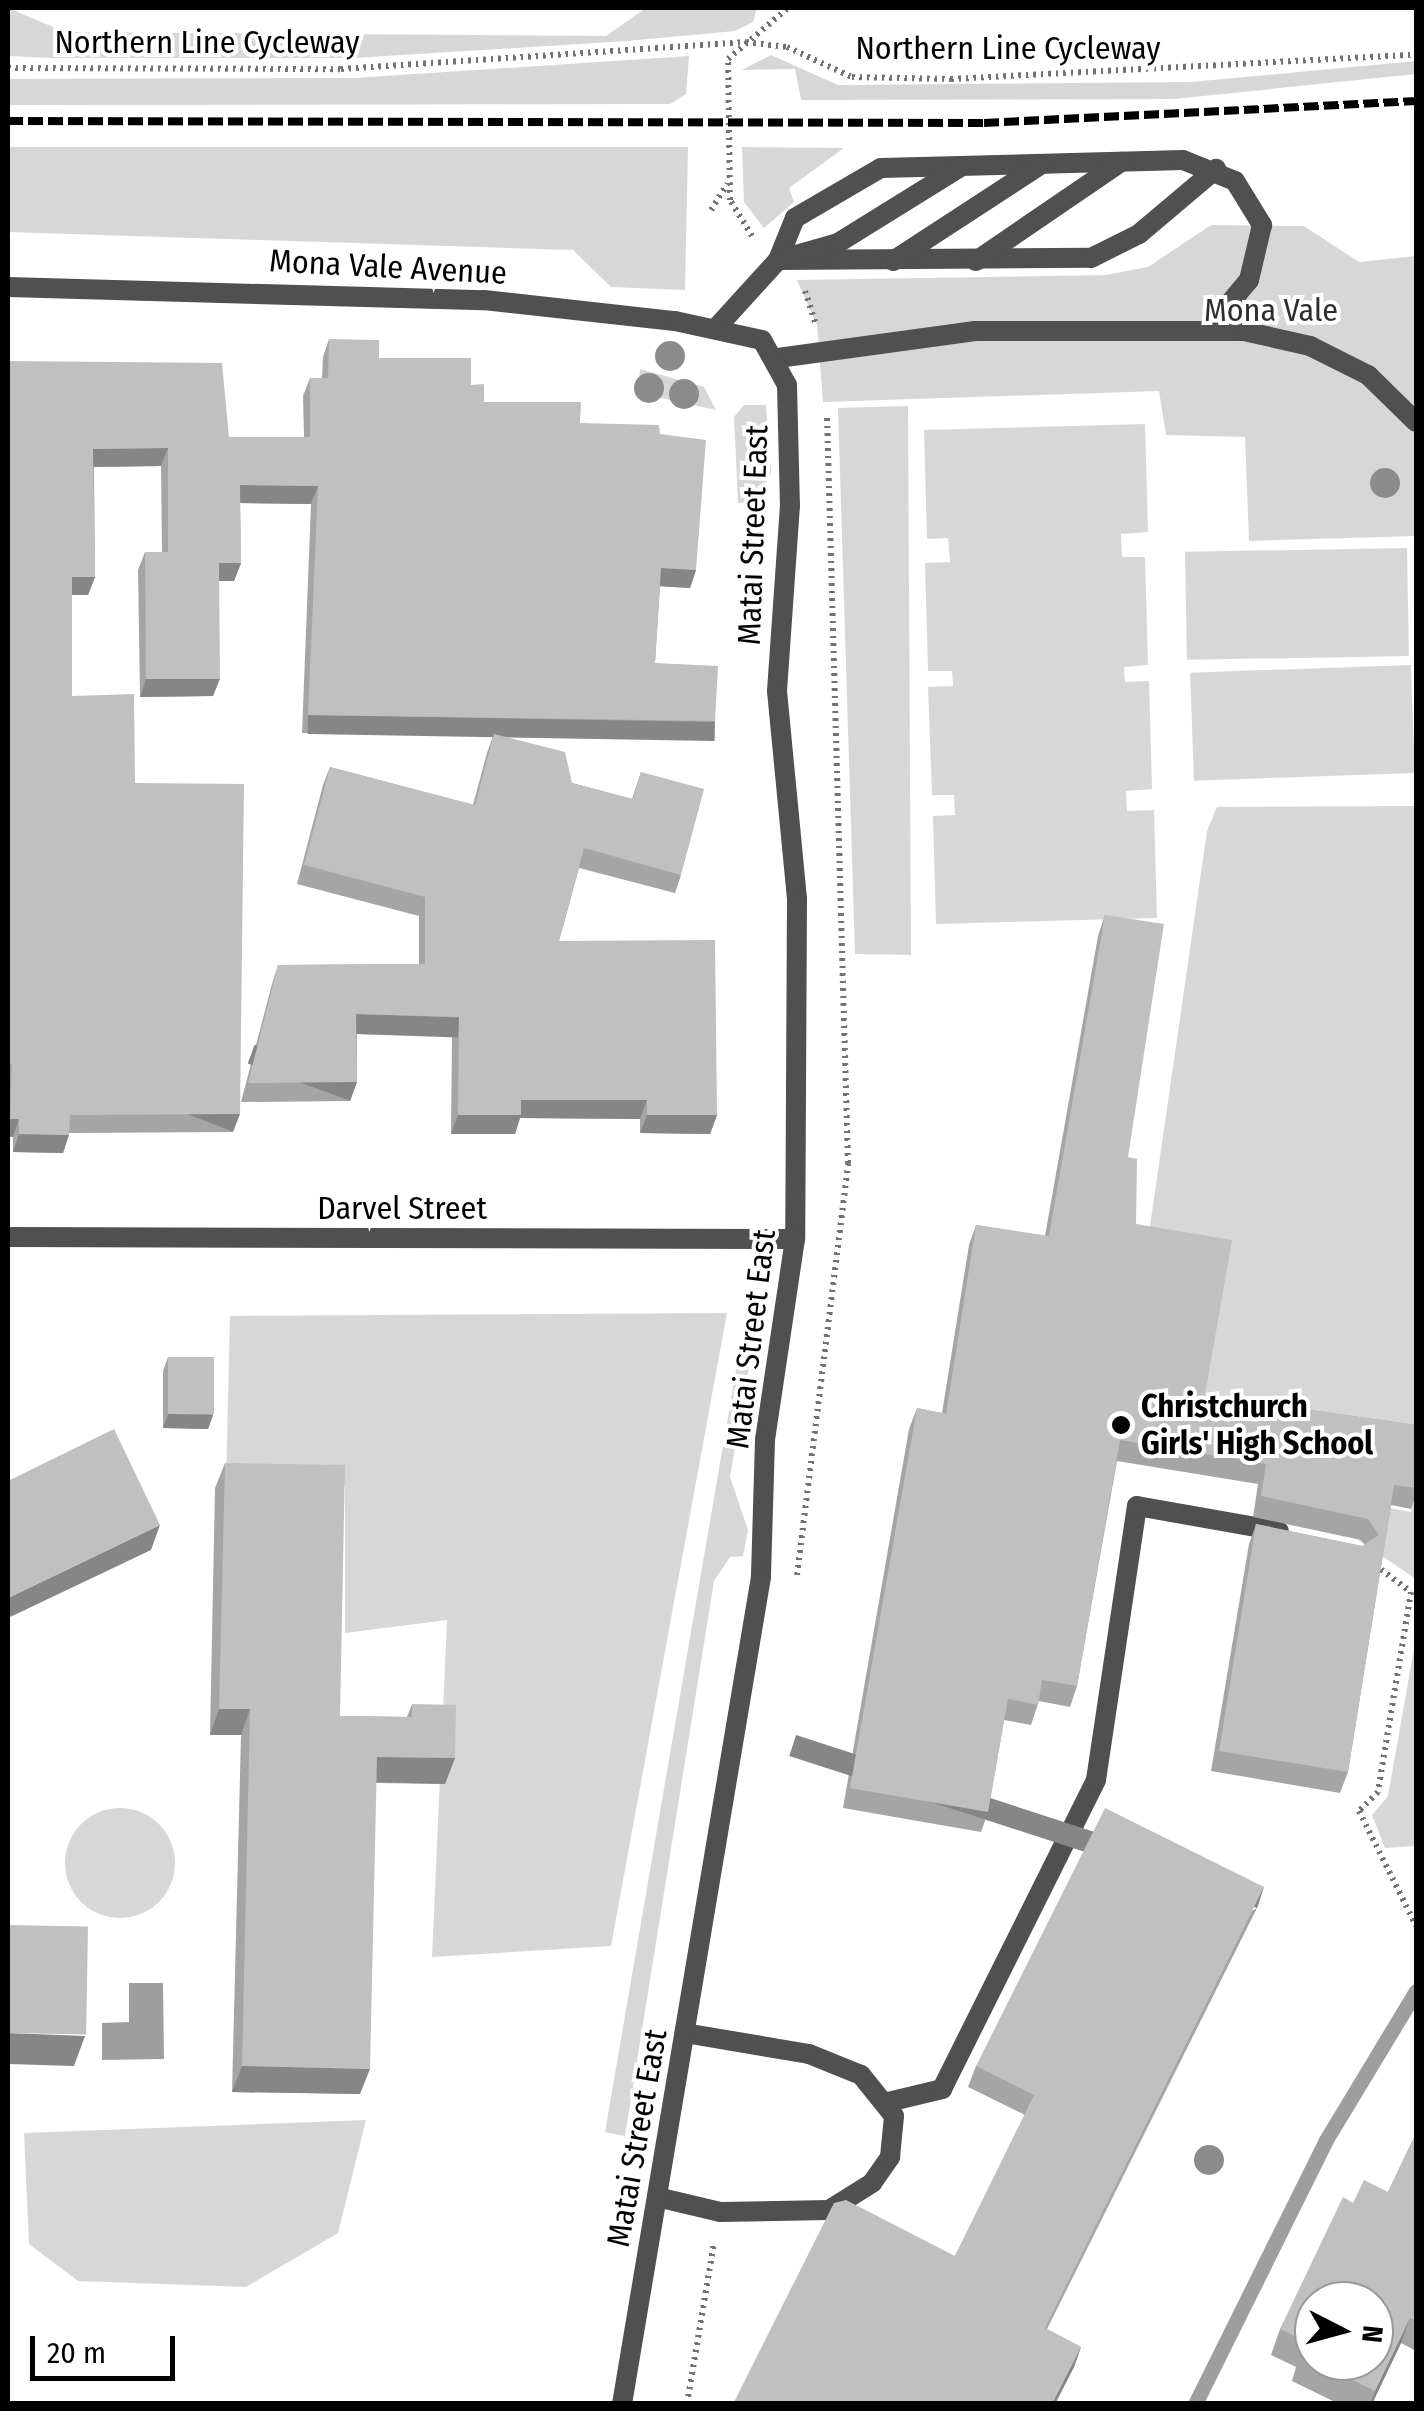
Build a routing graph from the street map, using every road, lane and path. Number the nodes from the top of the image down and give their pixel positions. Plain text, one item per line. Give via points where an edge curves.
1 (788, 8) edge
2 (746, 42) junction
3 (1416, 55) edge
4 (8, 68) edge
5 (1121, 162) junction
6 (966, 164) junction
7 (1042, 164) junction
8 (1216, 169) junction
9 (728, 183) junction
10 (730, 200) dead end
11 (711, 210) dead end
12 (778, 260) junction
13 (891, 262) junction
14 (974, 262) junction
15 (8, 287) edge
16 (718, 326) junction
17 (1207, 330) junction
18 (778, 358) junction
19 (1416, 422) edge
20 (8, 1237) edge
21 (796, 1240) junction
22 (1358, 1553) joint
23 (1416, 1926) edge
24 (685, 2034) junction
25 (888, 2102) junction
26 (657, 2197) junction
27 (720, 2212) junction
28 (622, 2404) edge
29 (686, 2404) edge

1 - 2 path
2 - 3 path, Northern Line Cycleway via 787,47 852,77 932,79
2 - 4 path, Northern Line Cycleway via 341,68
2 - 9 path via 728,59
5 - 7 street
5 - 8 street
5 - 14 street
6 - 7 street
6 - 12 street via 838,243
6 - 12 street via 882,168 795,218
7 - 13 street
8 - 14 street via 1139,234 1091,258
8 - 17 street via 1260,210 1262,244 1250,280
9 - 10 path
9 - 11 path
12 - 13 street
12 - 16 street
13 - 14 street
15 - 16 street, Mona Vale Avenue via 484,300
16 - 18 street, Mona Vale Avenue via 762,340
17 - 18 street via 975,331
17 - 19 street via 1310,346 1368,376
18 - 21 street, Matai Street East via 790,469 777,691 797,899
20 - 21 street, Darvel Street
21 - 24 street, Matai Street East via 766,1440 761,1577
22 - 23 path via 1411,1592 1378,1792 1359,1811
22 - 25 street via 1137,1506 1096,1780 942,2089
24 - 25 street via 838,2062
24 - 26 street, Matai Street East
25 - 27 street via 886,2170 844,2203 782,2216
26 - 27 street
26 - 28 street, Matai Street East
27 - 29 path

